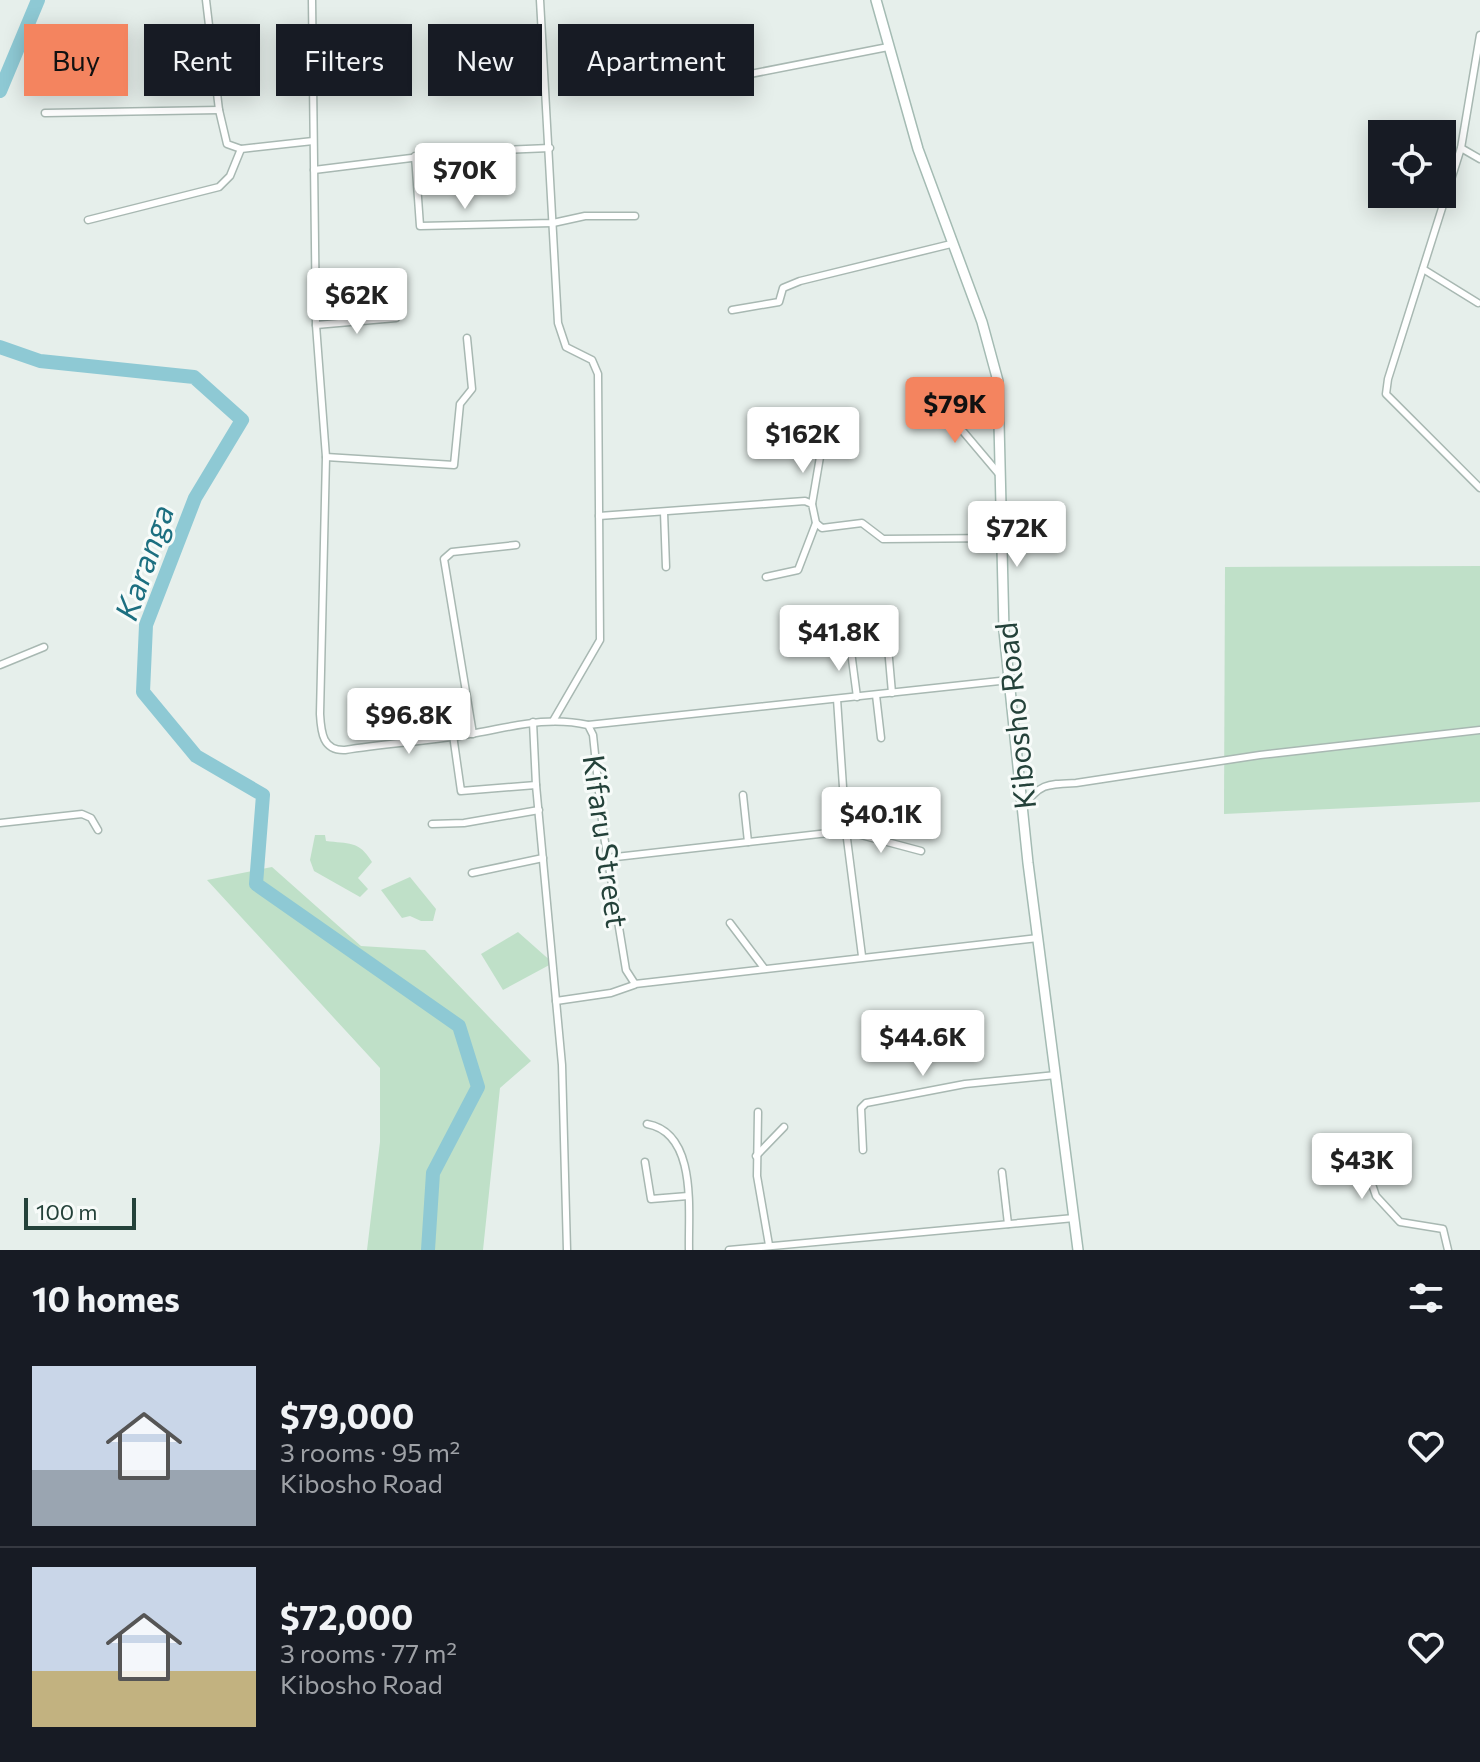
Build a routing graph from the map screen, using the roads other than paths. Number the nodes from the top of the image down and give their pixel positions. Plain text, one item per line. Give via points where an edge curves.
1 (206, 0) edge
2 (312, 0) edge
3 (540, 0) edge
4 (876, 0) edge
5 (1480, 35) edge
6 (888, 47) junction
7 (754, 73) edge
8 (219, 110) junction
9 (45, 113) dead end
10 (313, 141) junction
11 (550, 148) junction
12 (1461, 148) junction
13 (241, 149) junction
14 (415, 156) junction
15 (1480, 159) edge
16 (314, 170) junction
17 (635, 216) dead end
18 (88, 220) dead end
19 (553, 223) junction
20 (951, 244) junction
21 (1423, 269) junction
22 (1478, 303) dead end
23 (732, 310) dead end
24 (396, 318) dead end
25 (316, 325) junction
26 (467, 338) dead end
27 (934, 397) dead end
28 (821, 451) dead end
29 (326, 457) junction
30 (999, 474) junction
31 (1480, 488) edge
32 (812, 504) junction
33 (664, 512) junction
34 (599, 516) junction
35 (816, 523) junction
36 (1001, 538) junction
37 (516, 545) dead end
38 (666, 567) dead end
39 (766, 577) dead end
40 (885, 613) dead end
41 (850, 644) dead end
42 (44, 647) dead end
43 (0, 665) edge
44 (1009, 680) junction
45 (892, 693) junction
46 (876, 695) junction
47 (857, 697) junction
48 (837, 699) junction
49 (553, 721) junction
50 (533, 722) junction
51 (588, 725) junction
52 (1480, 730) edge
53 (473, 734) junction
54 (453, 735) junction
55 (881, 738) dead end
56 (536, 785) junction
57 (743, 795) dead end
58 (1023, 807) junction
59 (539, 810) junction
60 (0, 823) edge
61 (432, 824) dead end
62 (98, 830) dead end
63 (846, 831) junction
64 (748, 842) junction
65 (921, 851) dead end
66 (543, 858) junction
67 (607, 858) junction
68 (472, 873) dead end
69 (730, 923) dead end
70 (1038, 938) junction
71 (862, 956) junction
72 (764, 968) junction
73 (635, 984) junction
74 (556, 1001) junction
75 (1056, 1075) junction
76 (758, 1112) dead end
77 (647, 1124) dead end
78 (784, 1127) dead end
79 (863, 1150) dead end
80 (756, 1156) junction
81 (645, 1162) dead end
82 (1366, 1167) dead end
83 (1002, 1172) dead end
84 (688, 1196) junction
85 (1074, 1218) junction
86 (1008, 1224) junction
87 (769, 1245) junction
88 (567, 1250) edge
89 (689, 1250) edge
90 (729, 1250) edge
91 (1078, 1250) edge
92 (1448, 1250) edge

1 - 8 street
2 - 10 street, Kifaru Street
3 - 11 street
4 - 6 main road, Kibosho Road
5 - 12 street
6 - 7 street
6 - 20 main road, Kibosho Road
8 - 9 street
8 - 13 street via 225,141
10 - 13 street
10 - 16 street, Kifaru Street
11 - 14 street
11 - 19 street
12 - 15 street
12 - 21 street
13 - 18 street via 230,176 219,187
14 - 16 street
14 - 19 street via 420,226
16 - 25 street, Kifaru Street
17 - 19 street via 591,215
19 - 34 street via 560,337 570,350 592,360 598,374
20 - 23 street via 800,281 783,288 779,302
20 - 30 main road, Kibosho Road via 994,361 1000,406
21 - 22 street
21 - 31 street via 1386,394
24 - 25 street
25 - 29 street, Kifaru Street
26 - 29 street via 472,389 460,404 454,465
27 - 30 street
28 - 32 street
29 - 54 street, Kifaru Street via 320,714 326,744 338,750
30 - 36 main road, Kibosho Road
32 - 33 street via 797,500
32 - 35 street
33 - 34 street
33 - 38 street
34 - 49 street via 599,646
35 - 36 street via 825,528 862,523 883,539
35 - 39 street via 798,570
36 - 44 main road, Kibosho Road
37 - 53 street via 452,552 444,559
40 - 45 street
41 - 47 street
42 - 43 street
44 - 45 street
44 - 58 main road, Kibosho Road
45 - 46 street
46 - 47 street
46 - 55 street
47 - 48 street
48 - 51 street
48 - 63 street
49 - 50 street, Kifaru Street
49 - 51 street, Kifaru Street
50 - 53 street, Kifaru Street
50 - 56 street
51 - 67 street, Kifaru Street
52 - 58 street via 1085,782 1049,782
53 - 54 street, Kifaru Street
54 - 56 street via 461,791
56 - 59 street
57 - 64 street
58 - 70 main road, Kibosho Road
59 - 61 street
59 - 66 street
60 - 62 street via 82,814
63 - 64 street
63 - 65 street
63 - 71 street
64 - 67 street
66 - 68 street
66 - 74 street
67 - 73 street, Kifaru Street via 626,970
69 - 72 street
70 - 71 street
70 - 75 main road, Kibosho Road
71 - 72 street
72 - 73 street
73 - 74 street
74 - 88 street
75 - 79 street via 965,1084 866,1103 861,1108
75 - 85 main road, Kibosho Road
76 - 80 street
77 - 84 street via 661,1127 681,1155
78 - 80 street
80 - 87 street
81 - 84 street via 651,1199
82 - 92 street via 1376,1196 1398,1220 1443,1229
83 - 86 street
84 - 89 street
85 - 86 street
85 - 91 main road, Kibosho Road
86 - 87 street
87 - 90 street

